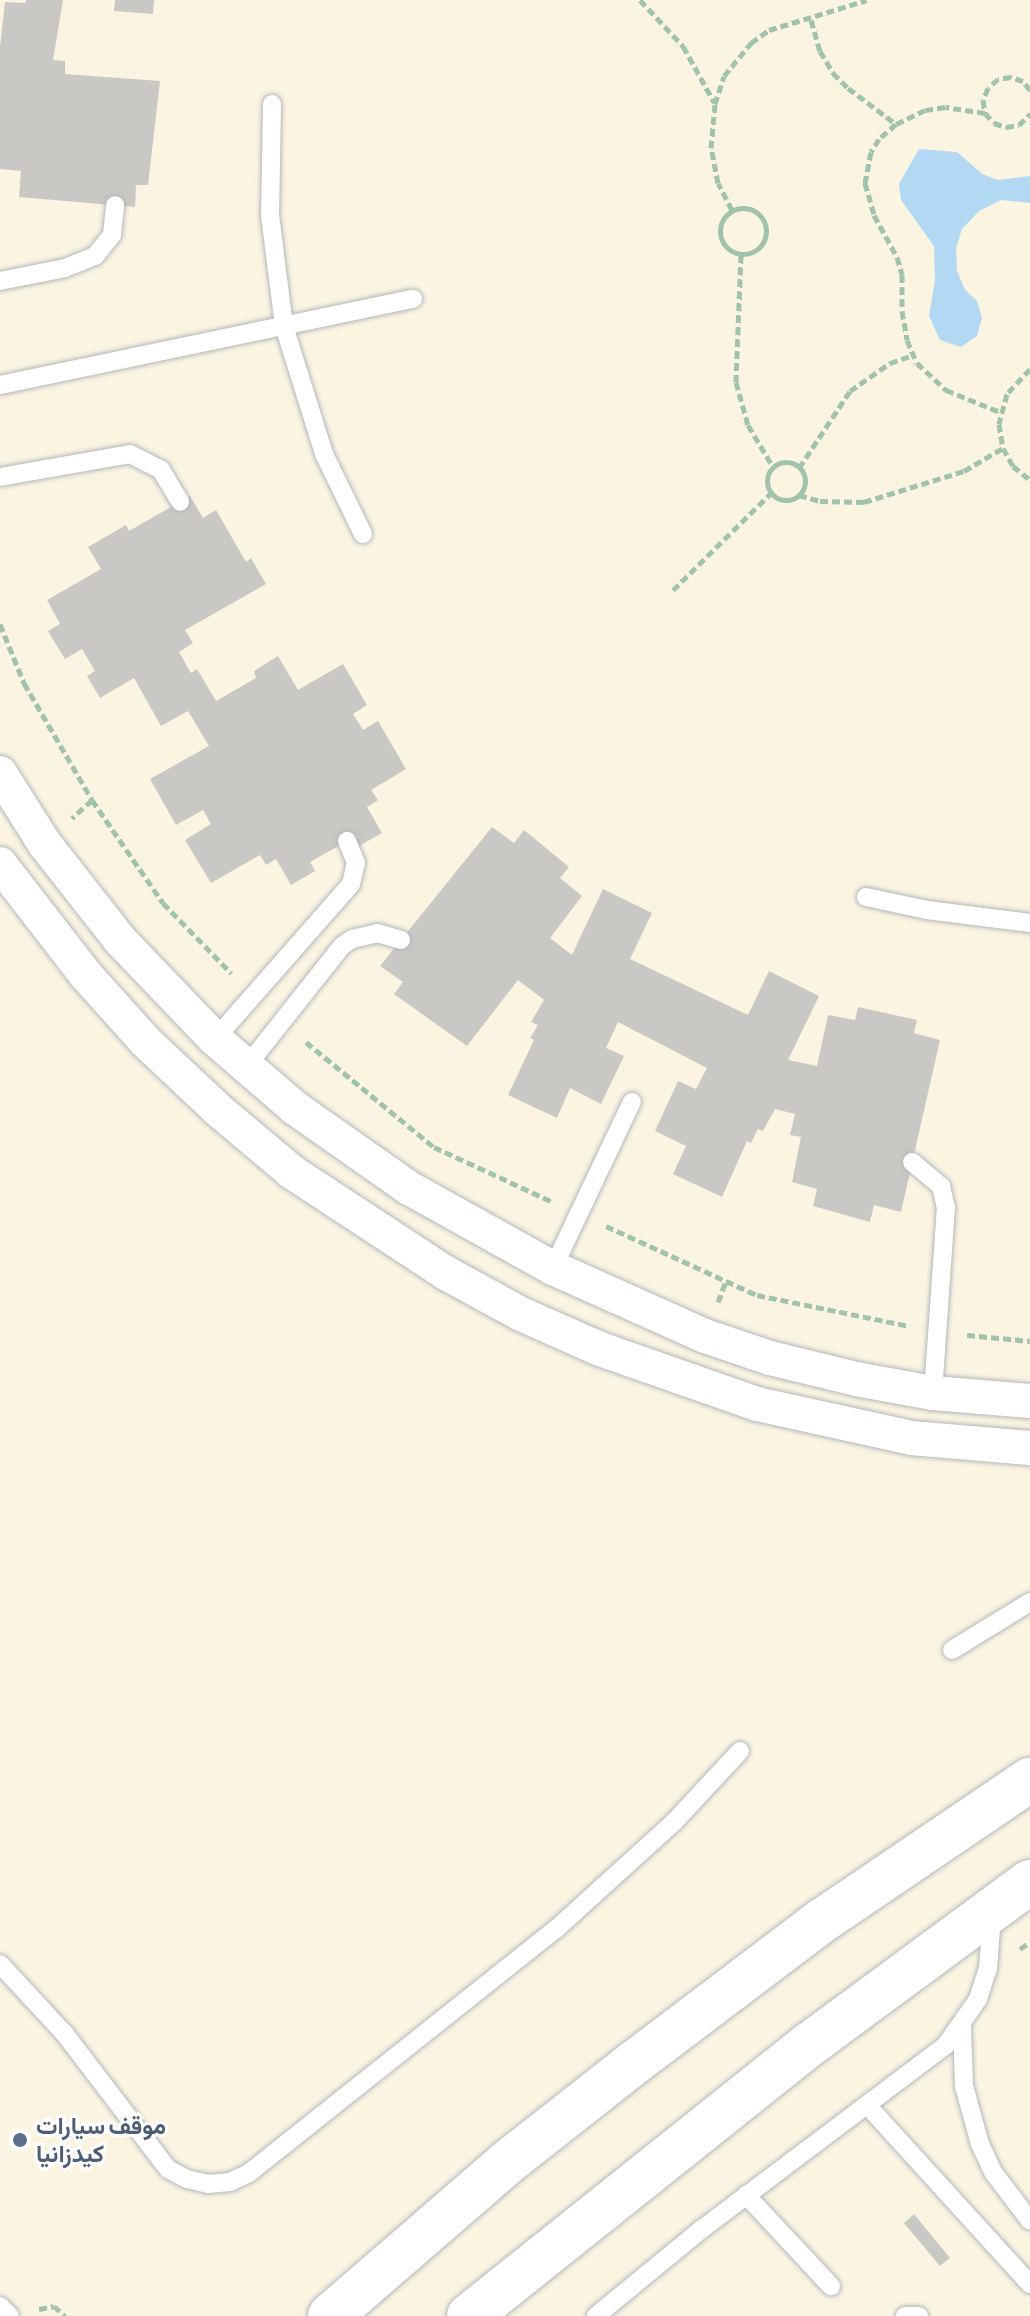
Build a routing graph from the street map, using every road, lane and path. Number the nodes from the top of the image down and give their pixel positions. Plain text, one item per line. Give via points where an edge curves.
1 (640, 0) edge
2 (867, 0) edge
3 (811, 20) junction
4 (1030, 90) edge
5 (272, 104) dead end
6 (715, 104) junction
7 (985, 113) junction
8 (1030, 114) edge
9 (896, 124) junction
10 (1019, 125) junction
11 (1030, 126) edge
12 (115, 205) dead end
13 (732, 210) junction
14 (741, 255) junction
15 (0, 281) edge
16 (413, 299) dead end
17 (284, 326) junction
18 (913, 355) junction
19 (1030, 369) edge
20 (0, 385) edge
21 (1000, 412) junction
22 (1003, 448) junction
23 (773, 467) junction
24 (799, 468) junction
25 (0, 477) edge
26 (1030, 480) edge
27 (771, 493) junction
28 (799, 495) junction
29 (180, 502) dead end
30 (363, 534) dead end
31 (673, 590) dead end
32 (0, 624) edge
33 (0, 773) edge
34 (347, 841) dead end
35 (44, 843) junction
36 (0, 864) edge
37 (866, 897) dead end
38 (1030, 923) edge
39 (120, 940) junction
40 (401, 940) dead end
41 (85, 974) junction
42 (215, 1039) junction
43 (246, 1067) junction
44 (632, 1102) dead end
45 (434, 1147) dead end
46 (912, 1162) dead end
47 (579, 1214) junction
48 (553, 1268) junction
49 (937, 1332) junction
50 (1030, 1341) edge
51 (770, 1358) junction
52 (933, 1393) junction
53 (1030, 1401) edge
54 (757, 1404) junction
55 (1030, 1448) edge
56 (1030, 1602) edge
57 (952, 1650) dead end
58 (740, 1751) dead end
59 (1030, 1780) edge
60 (1030, 1882) edge
61 (993, 1908) junction
62 (0, 1964) edge
63 (962, 2026) junction
64 (867, 2105) junction
65 (746, 2195) junction
66 (1030, 2221) edge
67 (1030, 2284) edge
68 (831, 2286) dead end
69 (0, 2306) edge
70 (10, 2316) edge
71 (31, 2316) edge
72 (65, 2316) edge
73 (330, 2316) edge
74 (469, 2316) edge
75 (596, 2316) edge
76 (905, 2316) edge
77 (919, 2316) edge

1 - 6 path via 683,46
2 - 3 path
3 - 6 path via 769,30 751,43 724,76
3 - 9 path via 833,73
4 - 7 path via 1023,81 998,79 983,100
5 - 17 lane via 270,215
6 - 13 path via 711,148 718,183
7 - 9 path via 945,107
7 - 10 path via 994,123
8 - 10 path
9 - 18 path via 871,152 865,183 874,215 900,266 902,311
10 - 11 path
12 - 15 lane via 112,235 95,256
13 - 14 path via 719,230 722,242
13 - 14 path via 745,207 765,221 763,245
14 - 23 path via 736,382 748,425
16 - 17 lane
17 - 20 lane
17 - 30 lane via 324,454
18 - 21 path via 946,390
18 - 24 path via 890,363 850,391
19 - 21 path via 1007,394
21 - 22 path
22 - 26 path
22 - 28 path via 964,471 875,500 842,503
23 - 24 path via 791,463
23 - 27 path via 767,485
24 - 28 path via 804,477
25 - 29 lane via 130,454 161,470
27 - 28 path via 780,499
27 - 31 path
32 - 35 path via 24,683 92,800
33 - 35 street
34 - 42 lane via 356,863 351,884
35 - 39 street
36 - 41 street
37 - 38 lane
39 - 41 street
39 - 42 street
40 - 43 lane via 377,933 342,946
41 - 54 street via 217,1109 292,1172 382,1234 521,1314 659,1371
42 - 43 street
43 - 48 street via 409,1188
44 - 47 lane
45 - 47 path
46 - 49 lane via 933,1176 945,1197
47 - 48 lane
47 - 49 path via 757,1295
48 - 51 street via 705,1336
49 - 50 path
49 - 52 lane
51 - 52 street
51 - 54 street
52 - 53 street
54 - 55 street via 911,1438
56 - 57 lane
58 - 62 lane via 674,1822 556,1929 249,2173 230,2182 208,2184 168,2169 64,2033
59 - 73 street via 823,1920 635,2062 509,2161
60 - 61 street
61 - 63 lane via 988,1969
61 - 74 street via 810,2044
63 - 64 lane via 927,2062
63 - 66 lane via 964,2086 980,2144 993,2172
64 - 65 lane
64 - 67 lane
65 - 68 lane
65 - 75 lane
69 - 70 lane
71 - 72 path via 49,2305
76 - 77 lane

